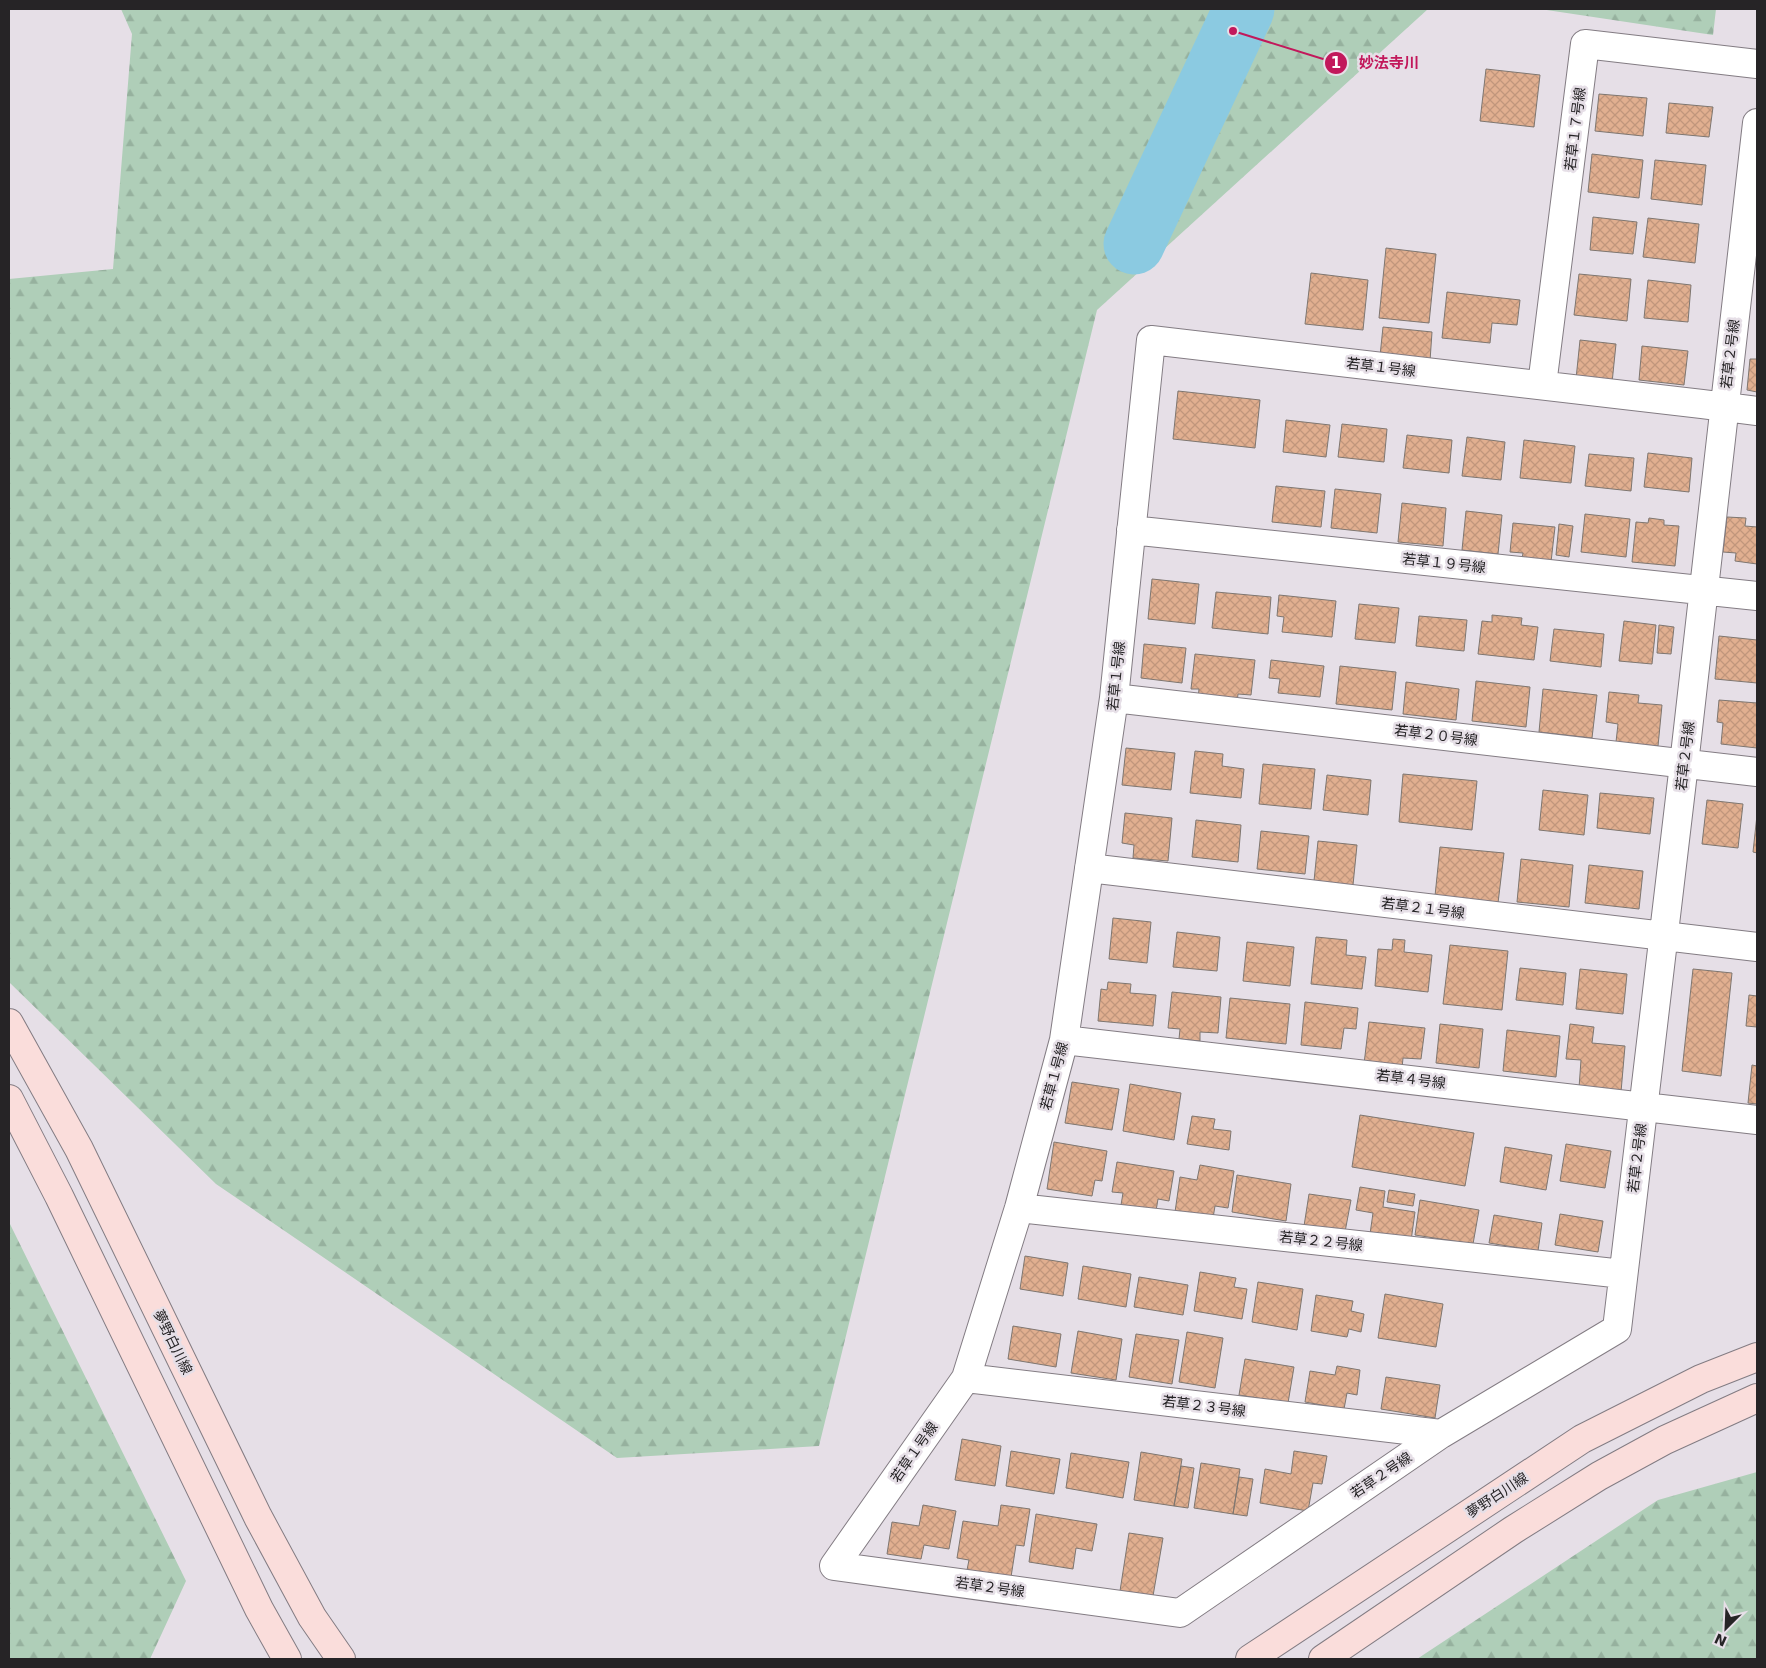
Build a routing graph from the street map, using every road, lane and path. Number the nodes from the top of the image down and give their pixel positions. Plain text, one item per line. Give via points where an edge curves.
1 (1757, 64) edge
2 (1757, 123) edge
3 (1750, 237) edge
4 (1542, 386) junction
5 (1724, 407) junction
6 (1757, 410) edge
7 (1131, 530) junction
8 (1704, 590) junction
9 (1757, 596) edge
10 (1114, 698) junction
11 (1684, 764) junction
12 (1757, 772) edge
13 (1089, 868) junction
14 (1663, 936) junction
15 (1757, 947) edge
16 (9, 1023) edge
17 (1064, 1040) junction
18 (9, 1099) edge
19 (1643, 1106) junction
20 (1757, 1120) edge
21 (1019, 1208) junction
22 (1623, 1274) junction
23 (1757, 1356) edge
24 (966, 1378) junction
25 (1757, 1398) edge
26 (1441, 1434) junction
27 (834, 1566) joint
28 (287, 1659) edge
29 (341, 1659) edge
30 (1250, 1659) edge
31 (1323, 1659) edge

1 - 4 street, 若草１７号線 via 1585,44
2 - 3 street, 若草２号線
3 - 5 street, 若草２号線
4 - 5 street, 若草１号線
4 - 7 street, 若草１号線 via 1151,340
5 - 6 street, 若草１号線
5 - 8 street, 若草２号線
7 - 8 street, 若草１９号線
7 - 10 street, 若草１号線
8 - 9 street, 若草１９号線
8 - 11 street, 若草２号線
10 - 11 street, 若草２０号線
10 - 13 street, 若草１号線
11 - 12 street, 若草２０号線
11 - 14 street, 若草２号線
13 - 14 street, 若草２１号線
13 - 17 street, 若草１号線
14 - 15 street, 若草２１号線
14 - 19 street, 若草２号線
16 - 29 street, 夢野白川線 via 79,1149 258,1517 312,1617
17 - 19 street, 若草４号線
17 - 21 street, 若草１号線
18 - 28 street via 259,1609
19 - 20 street, 若草４号線
19 - 22 street, 若草２号線
21 - 22 street, 若草２２号線
21 - 24 street, 若草１号線
22 - 26 street, 若草２号線 via 1617,1329
23 - 30 street, 夢野白川線 via 1701,1379 1582,1439
24 - 26 street, 若草２３号線
24 - 27 street, 若草１号線
25 - 31 street via 1664,1440 1599,1476
26 - 27 street, 若草２号線 via 1180,1613

